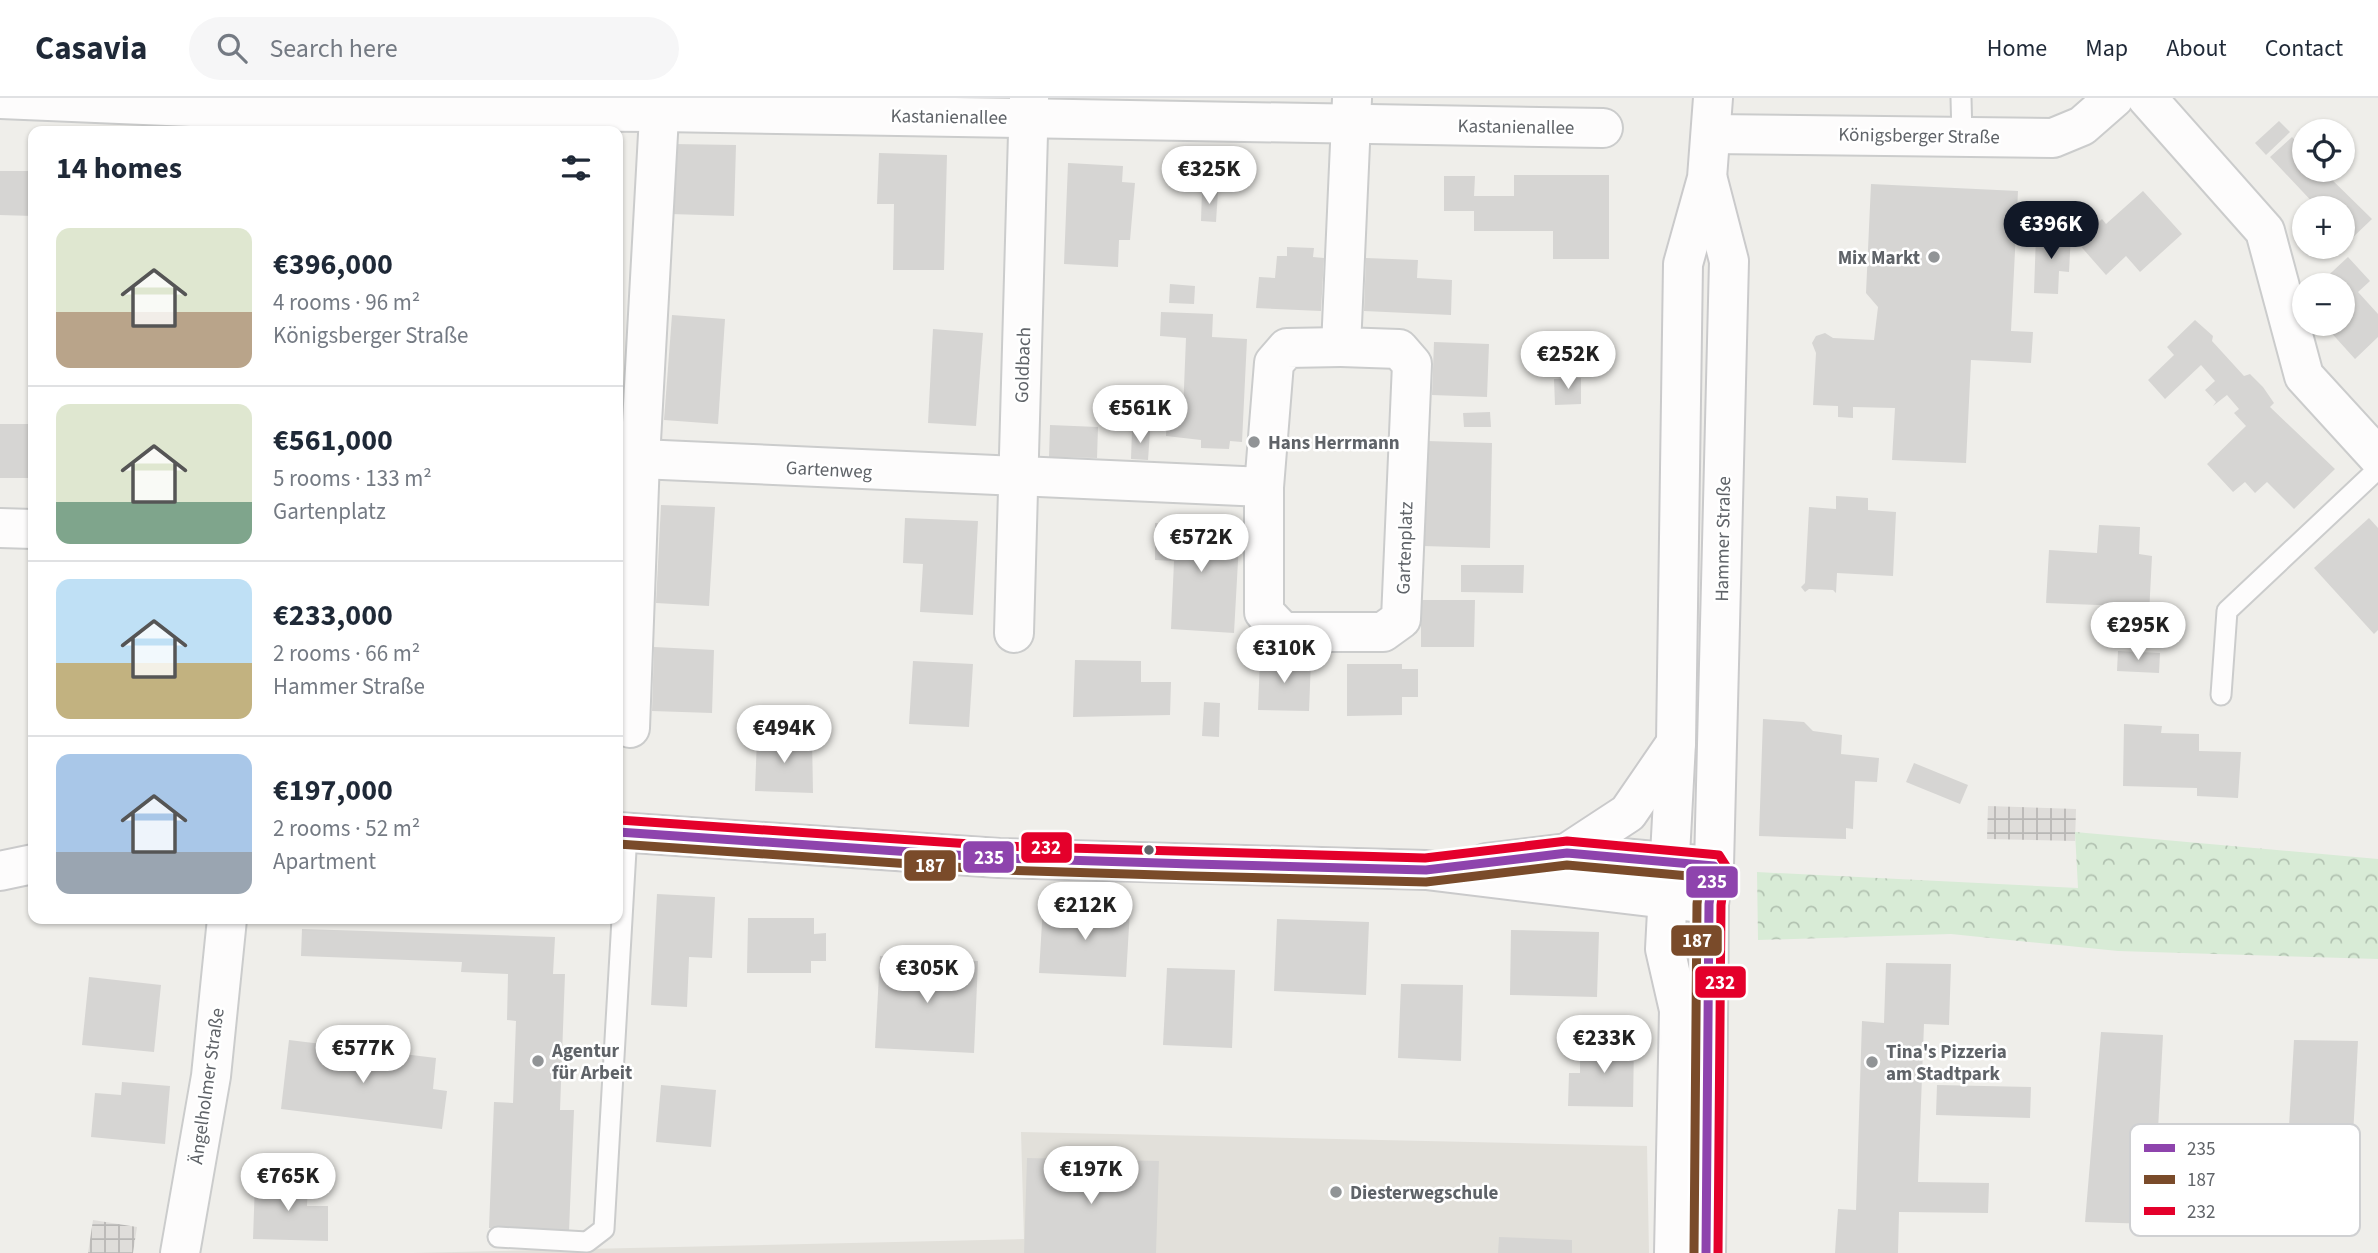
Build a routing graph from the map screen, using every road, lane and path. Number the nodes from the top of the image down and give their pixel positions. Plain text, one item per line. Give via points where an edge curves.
1 (1961, 98) edge
2 (2114, 98) edge
3 (2147, 98) edge
4 (0, 99) edge
5 (660, 105) edge
6 (1029, 108) edge
7 (1352, 111) edge
8 (264, 113) edge
9 (1712, 116) edge
10 (1604, 128) dead end
11 (1962, 136) junction
12 (1707, 178) junction
13 (1341, 347) junction
14 (2378, 457) edge
15 (640, 459) junction
16 (2378, 468) edge
17 (1019, 478) junction
18 (1264, 487) junction
19 (0, 528) edge
20 (28, 529) edge
21 (1014, 632) dead end
22 (2221, 695) dead end
23 (630, 728) dead end
24 (1676, 743) junction
25 (623, 832) edge
26 (1567, 853) junction
27 (28, 865) edge
28 (1714, 866) junction
29 (1426, 870) junction
30 (0, 871) edge
31 (1670, 882) junction
32 (1709, 904) junction
33 (226, 924) edge
34 (618, 924) edge
35 (498, 1237) dead end
36 (180, 1253) edge
37 (1674, 1253) edge
38 (1706, 1253) edge

1 - 11 lane
2 - 11 street, Königsberger Straße via 2082,126 2053,138
3 - 14 street via 2265,231 2304,376
4 - 8 street, Kastanienallee
5 - 6 street, Kastanienallee
5 - 8 street, Kastanienallee
5 - 15 street
6 - 7 street, Kastanienallee
6 - 17 street, Goldbach
7 - 10 street, Kastanienallee
7 - 13 street
9 - 11 street, Königsberger Straße
9 - 12 street, Hammer Straße
12 - 24 street, Hammer Straße via 1683,264
12 - 28 street, Hammer Straße via 1729,261
13 - 18 street, Gartenplatz via 1287,348 1274,363
13 - 18 street, Gartenplatz via 1399,349 1412,364 1401,619 1383,632 1283,632 1264,612
15 - 17 street, Gartenweg
15 - 23 street
16 - 22 lane via 2227,611
17 - 18 street
17 - 21 street, Goldbach
19 - 20 street
24 - 26 street via 1628,813
24 - 31 street, Hammer Straße
25 - 29 street via 999,858
26 - 29 street
26 - 31 street
27 - 30 street
28 - 31 street
28 - 32 street, Hammer Straße
29 - 31 street
31 - 32 street
31 - 37 street via 1665,949 1679,1010
32 - 38 street, Hammer Straße
33 - 36 street, Ängelholmer Straße via 211,1076
34 - 35 lane via 604,1228 587,1242

